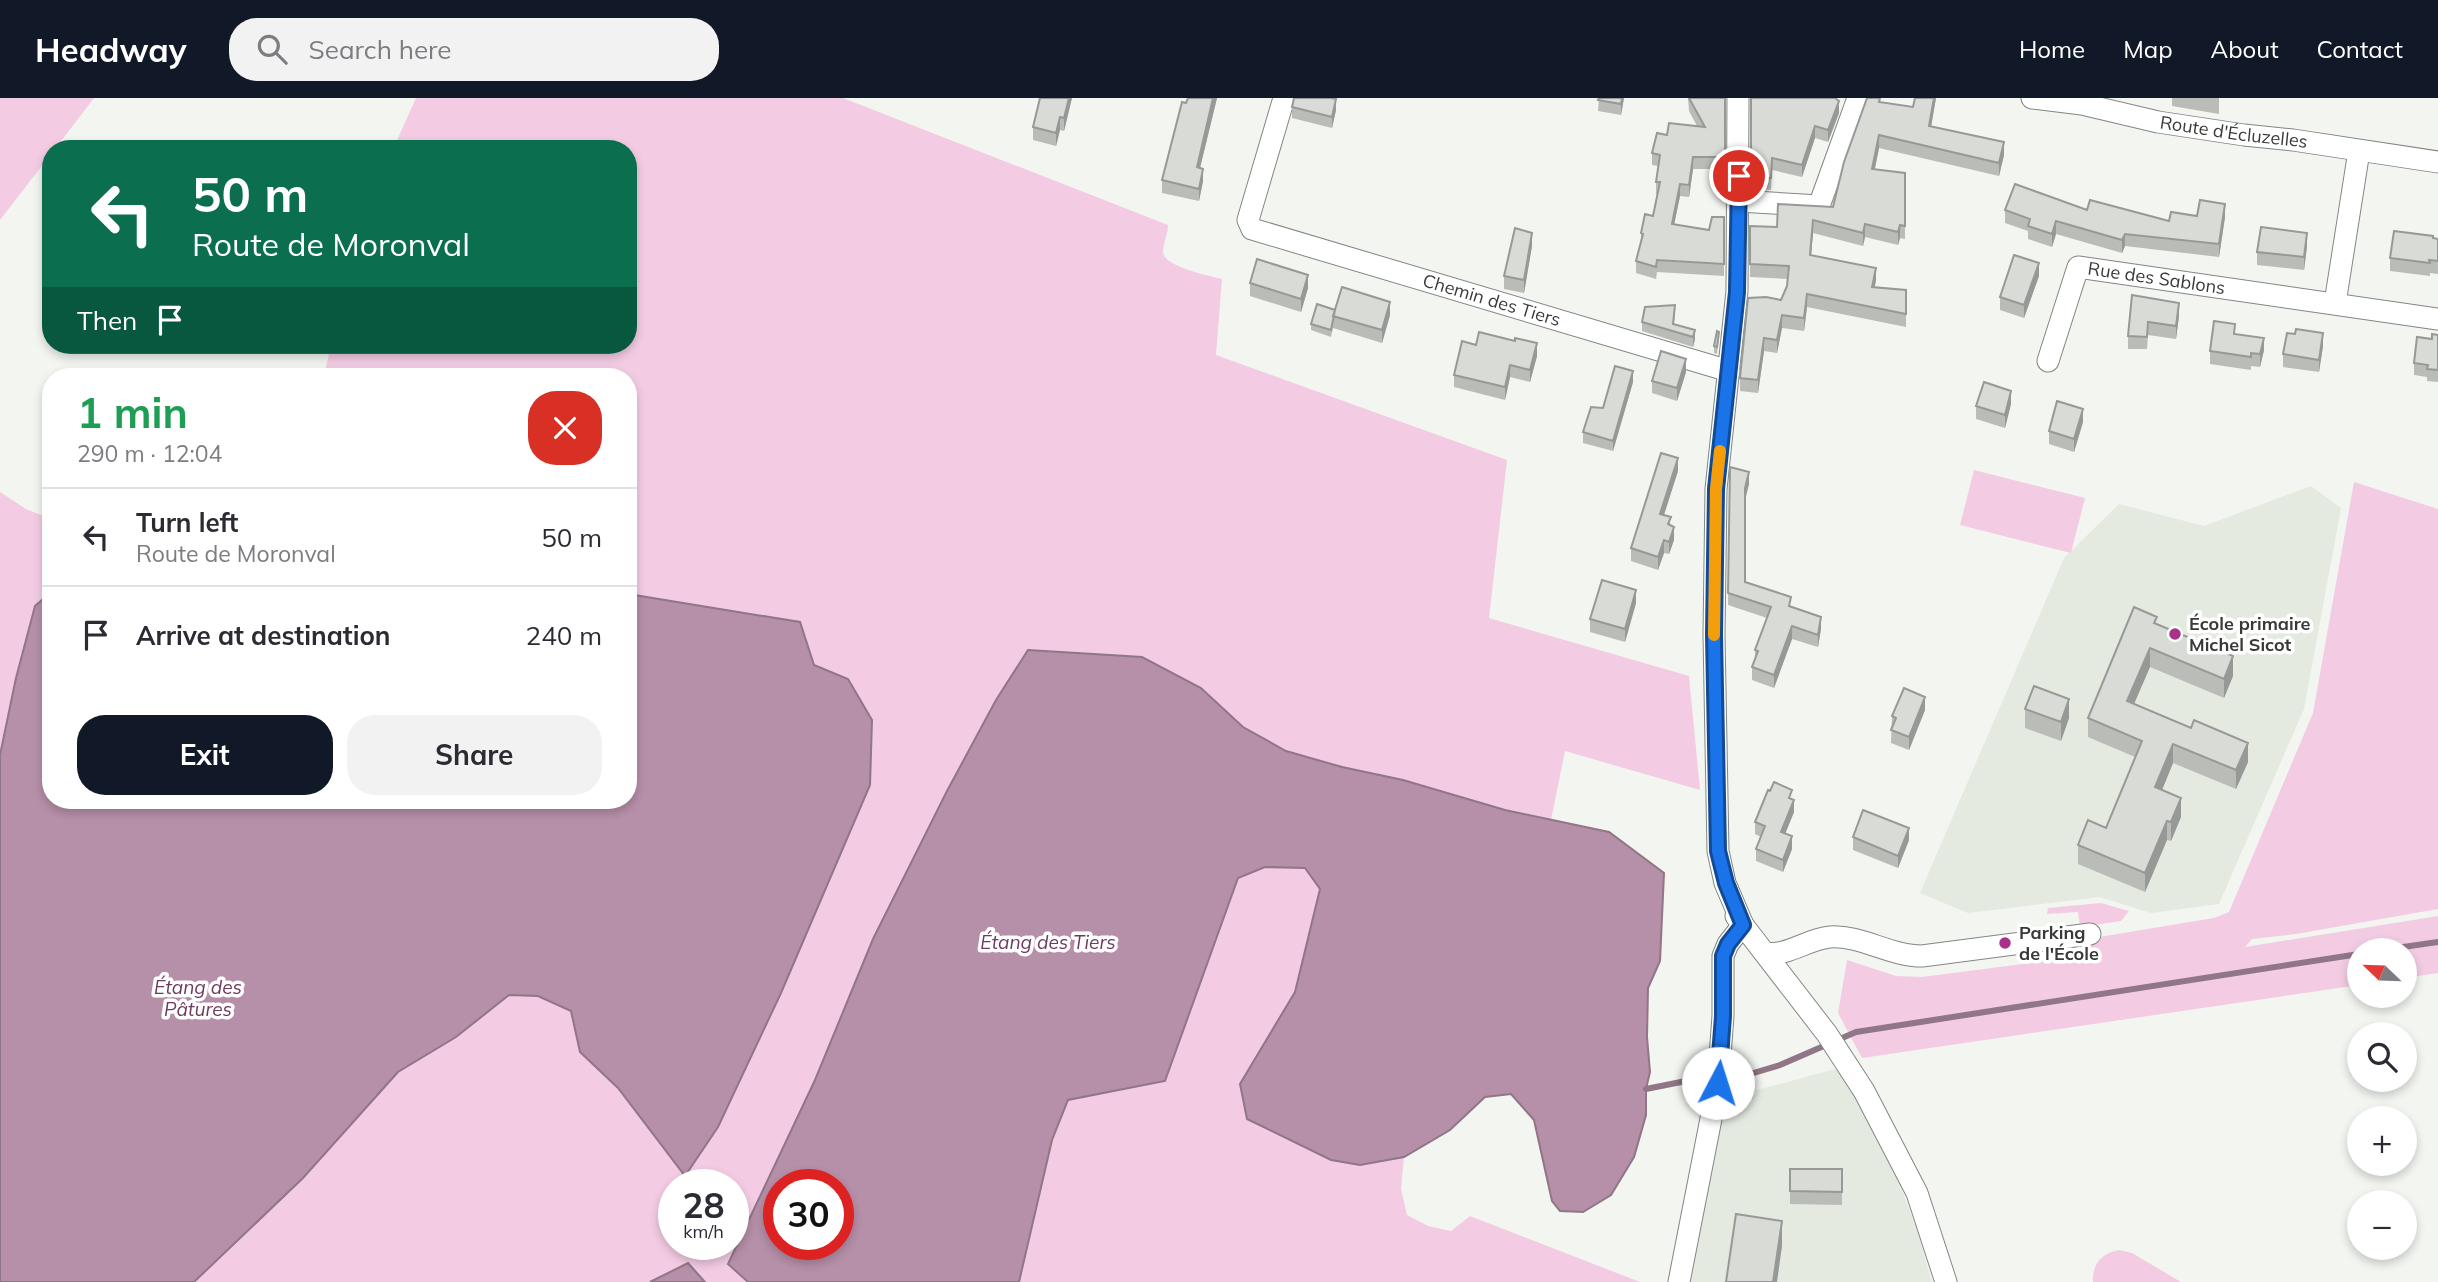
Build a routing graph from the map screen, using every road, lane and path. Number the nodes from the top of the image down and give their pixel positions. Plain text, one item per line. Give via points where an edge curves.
1 (1284, 98) edge
2 (1738, 98) edge
3 (1857, 98) edge
4 (2032, 98) edge
5 (2359, 150) junction
6 (2438, 162) edge
7 (1739, 201) junction
8 (2335, 303) junction
9 (2438, 318) edge
10 (2048, 361) dead end
11 (1729, 371) junction
12 (1743, 925) junction
13 (2090, 934) dead end
14 (1765, 953) junction
15 (1679, 1282) edge
16 (1946, 1282) edge

1 - 11 street, Chemin des Tiers via 1248,220 1252,229
2 - 7 street
3 - 7 street via 1819,206
4 - 5 street, Route d'Écluzelles via 2158,122
5 - 6 street, Route d'Écluzelles
5 - 8 street
7 - 11 street
8 - 9 street, Rue des Sablons
8 - 10 street, Rue des Sablons via 2078,267
11 - 12 street via 1716,489 1714,635 1703,784 1705,846 1719,888
12 - 14 street
12 - 15 street via 1723,956 1719,1075
13 - 14 street via 1922,956 1828,937 1780,953
14 - 16 street via 1864,1091 1917,1193

